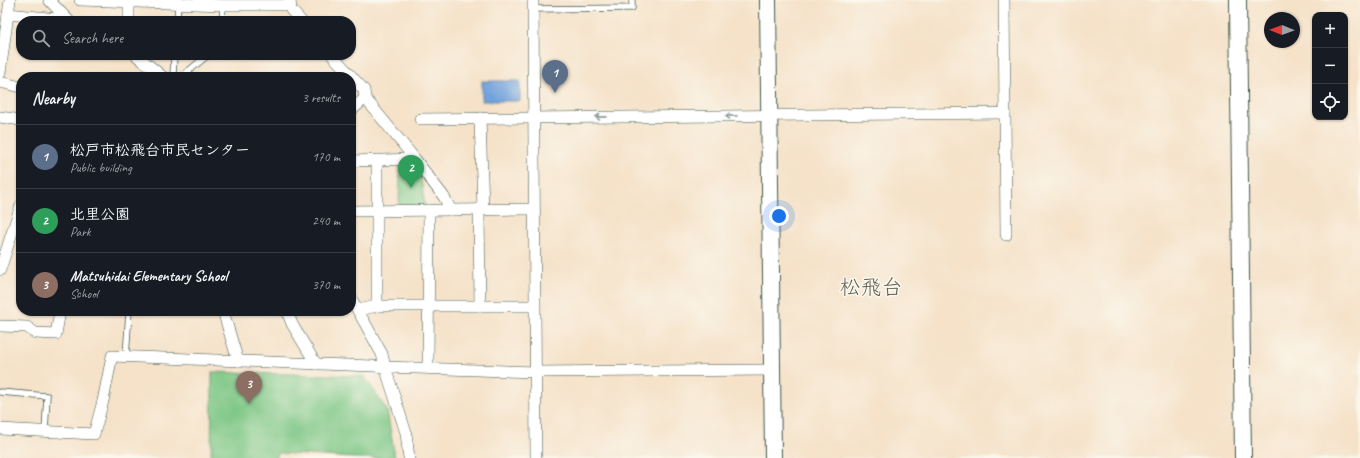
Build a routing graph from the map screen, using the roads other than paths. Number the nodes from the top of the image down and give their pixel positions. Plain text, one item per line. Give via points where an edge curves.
1 (49, 0) edge
2 (80, 0) edge
3 (632, 0) edge
4 (768, 0) edge
5 (1004, 0) edge
6 (1238, 0) edge
7 (129, 1) junction
8 (290, 2) edge
9 (178, 3) junction
10 (223, 5) junction
11 (533, 5) edge
12 (7, 8) edge
13 (45, 16) edge
14 (63, 16) edge
15 (129, 16) edge
16 (177, 16) edge
17 (222, 16) edge
18 (296, 16) edge
19 (1, 58) edge
20 (142, 60) edge
21 (174, 60) edge
22 (202, 60) edge
23 (337, 60) edge
24 (157, 72) edge
25 (173, 72) edge
26 (187, 72) edge
27 (348, 72) edge
28 (0, 73) edge
29 (356, 81) edge
30 (0, 82) edge
31 (16, 86) edge
32 (365, 98) junction
33 (356, 106) edge
34 (1005, 113) junction
35 (770, 115) junction
36 (0, 117) edge
37 (534, 117) junction
38 (480, 118) junction
39 (16, 119) edge
40 (420, 119) dead end
41 (415, 159) junction
42 (377, 160) junction
43 (356, 161) edge
44 (534, 208) junction
45 (481, 209) junction
46 (377, 210) junction
47 (429, 210) junction
48 (451, 210) junction
49 (356, 211) edge
50 (16, 225) edge
51 (1006, 235) dead end
52 (5, 238) edge
53 (0, 270) edge
54 (376, 306) junction
55 (428, 306) junction
56 (480, 306) junction
57 (534, 306) junction
58 (356, 307) edge
59 (358, 310) junction
60 (59, 316) edge
61 (130, 316) edge
62 (224, 316) edge
63 (289, 316) edge
64 (0, 326) edge
65 (126, 357) junction
66 (238, 361) junction
67 (316, 364) junction
68 (385, 367) junction
69 (428, 368) junction
70 (772, 370) junction
71 (536, 372) junction
72 (0, 392) edge
73 (0, 428) edge
74 (45, 432) junction
75 (409, 458) edge
76 (536, 458) edge
77 (773, 458) edge
78 (1243, 458) edge

1 - 14 street
2 - 7 street
3 - 11 lane via 632,8
4 - 35 street
5 - 34 street
6 - 78 street
7 - 9 street
7 - 15 street
8 - 10 street
8 - 18 street via 291,10
9 - 10 street
9 - 16 lane
10 - 17 lane
11 - 37 street
12 - 13 street
12 - 19 street
19 - 28 street
20 - 24 street
21 - 25 lane
22 - 26 lane
23 - 27 street
29 - 32 street via 364,90
30 - 31 street
32 - 33 street
32 - 41 street
34 - 35 street
34 - 51 street
35 -> 37 street
35 - 70 street
36 - 39 street
37 - 38 street
37 - 44 street
38 - 40 street
38 - 45 street
41 - 42 street
41 - 48 street
42 - 43 street
42 - 46 street
44 - 45 street
44 - 57 street
45 - 48 street
45 - 56 street
46 - 47 street
46 - 49 street
46 - 54 street
47 - 48 street
47 - 55 street
50 - 52 street
52 - 53 street
54 - 55 street
54 - 59 street
55 - 56 street
55 - 69 street
56 - 57 street
57 - 71 street
58 - 59 street
59 - 68 street via 382,354
60 - 64 street via 56,334 35,333 27,327
61 - 65 lane
62 - 66 street
63 - 67 street
65 - 66 street
65 - 74 street via 112,356 94,434
66 - 67 street
67 - 68 street
68 - 69 street
68 - 75 street via 406,433
69 - 71 street
70 - 71 street
70 - 77 street
71 - 76 street
72 - 74 lane via 47,396
73 - 74 street

